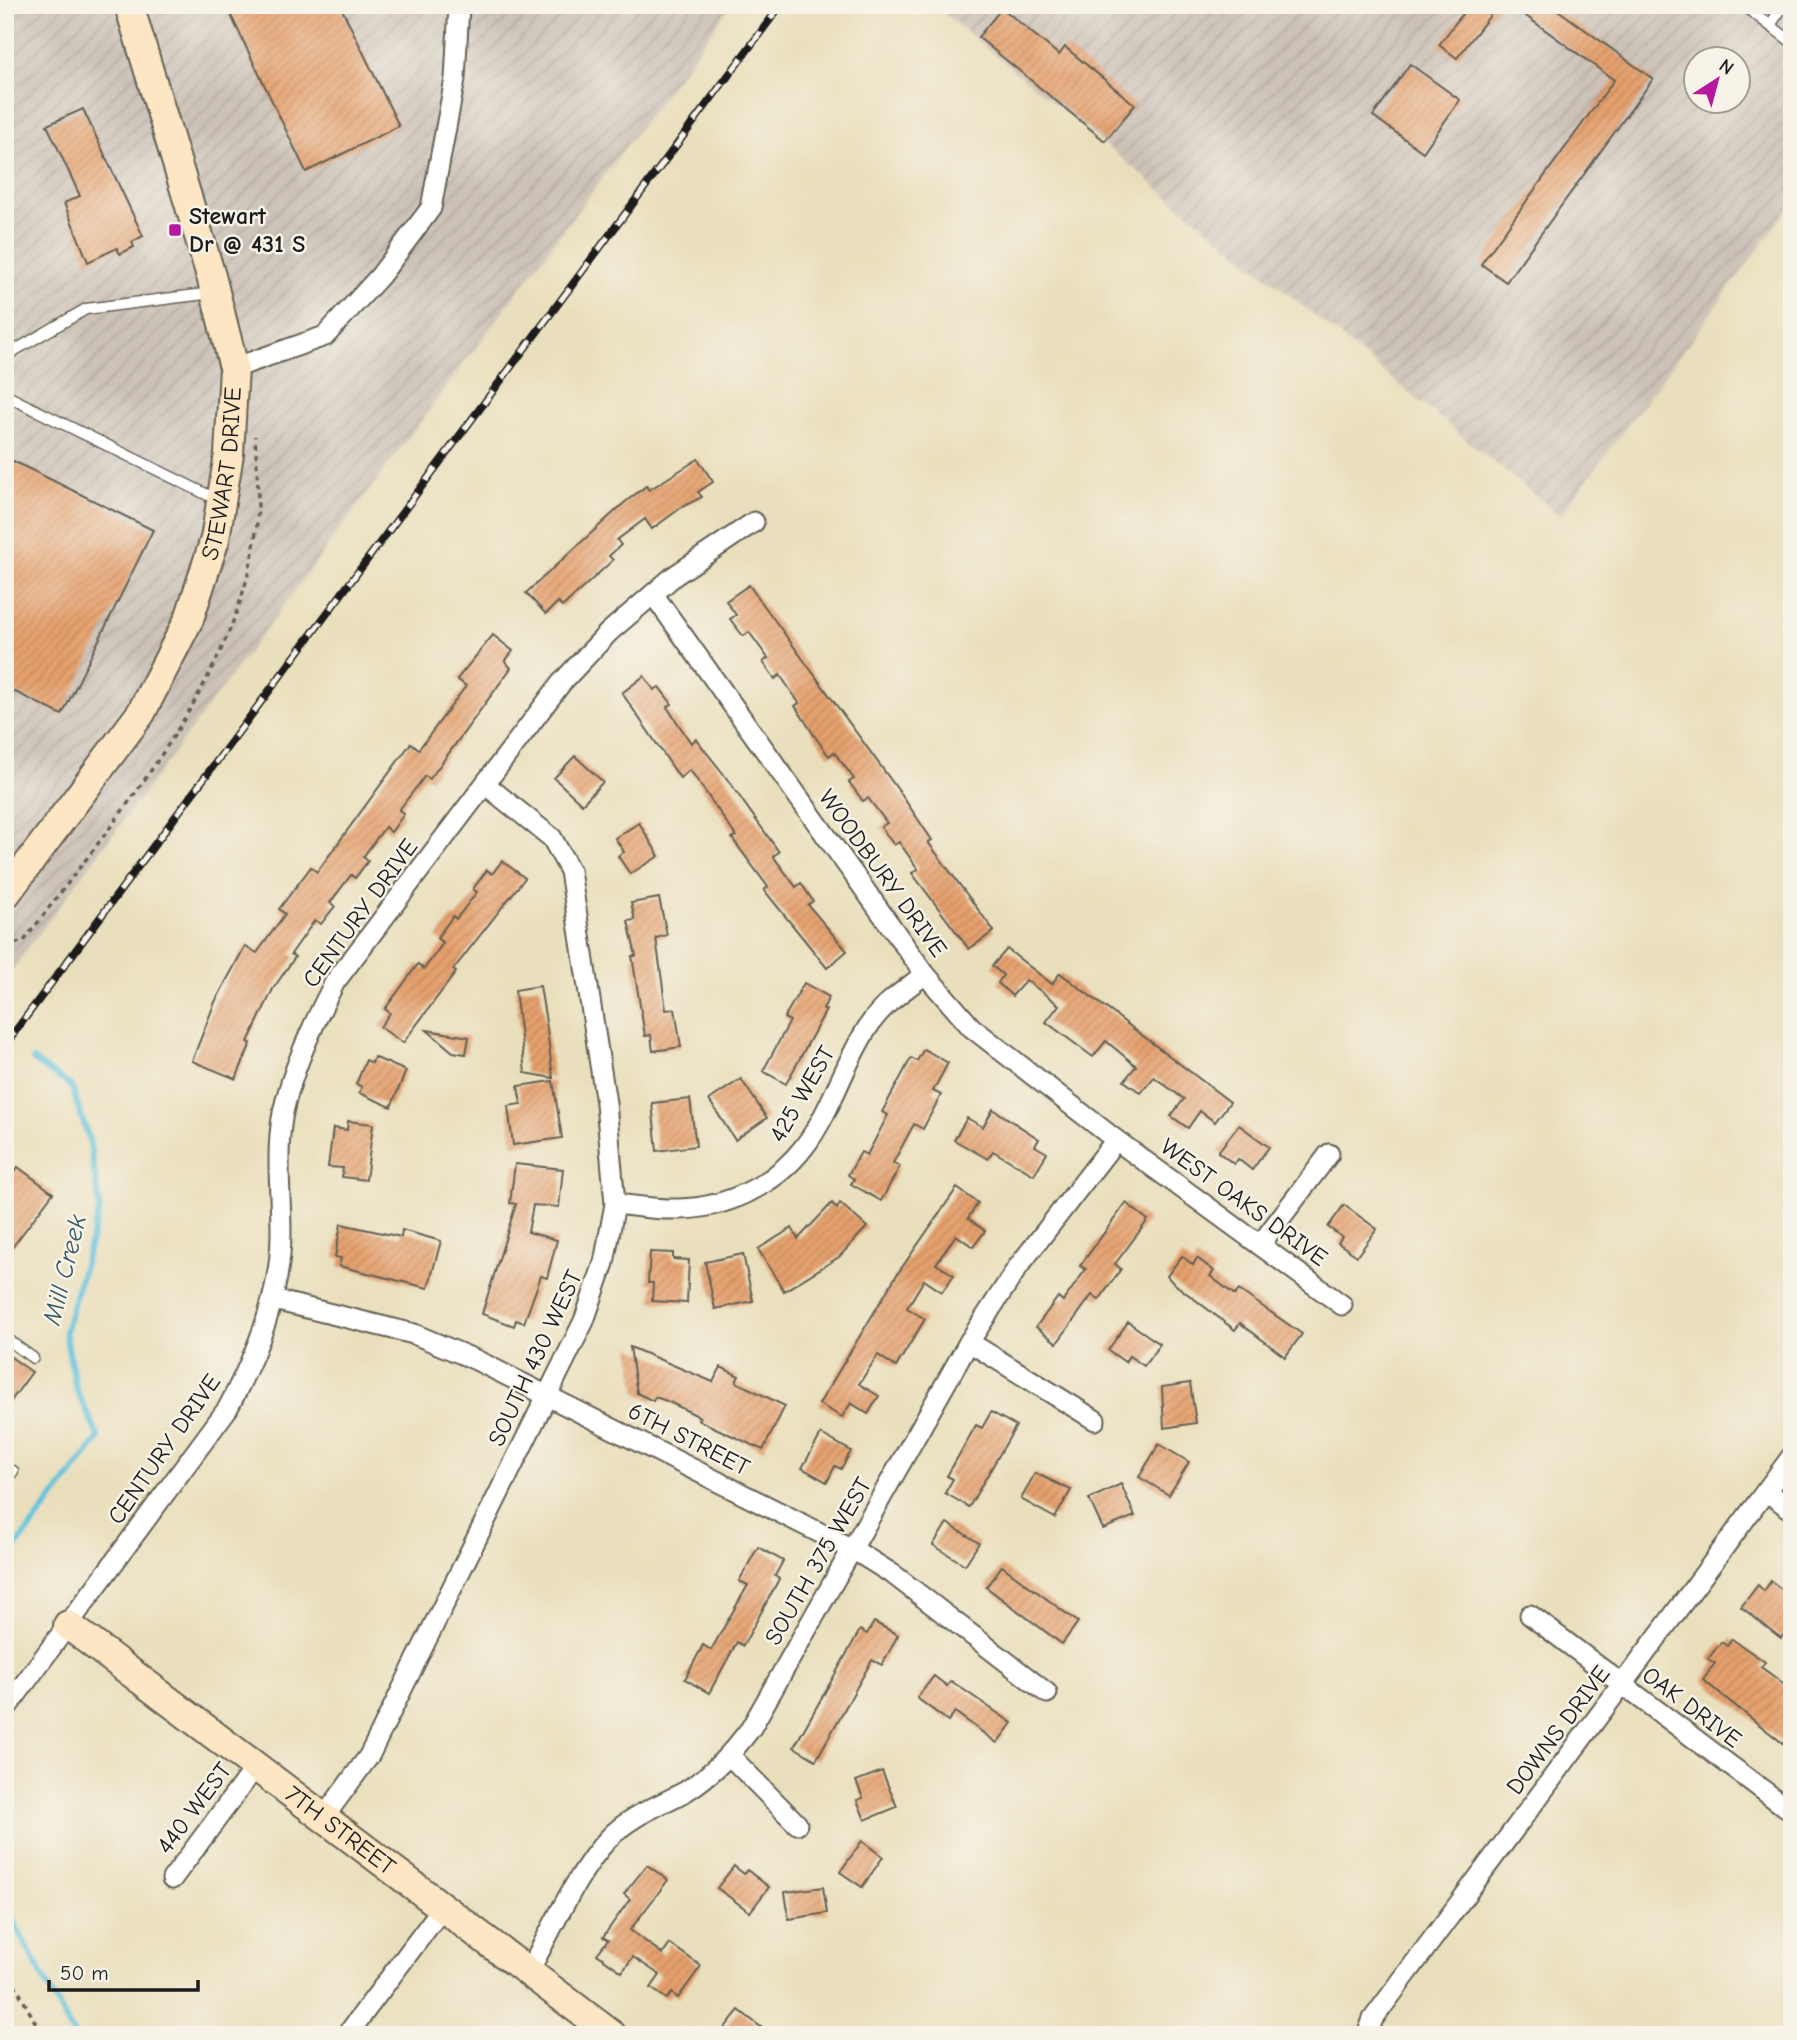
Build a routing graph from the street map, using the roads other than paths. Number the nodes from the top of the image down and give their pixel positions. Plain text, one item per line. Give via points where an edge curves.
1 (129, 5) edge
2 (453, 5) edge
3 (459, 5) edge
4 (1743, 5) edge
5 (1784, 5) edge
6 (1770, 25) junction
7 (458, 27) junction
8 (1792, 42) edge
9 (215, 293) junction
10 (5, 356) edge
11 (233, 368) junction
12 (5, 395) edge
13 (221, 502) junction
14 (754, 522) dead end
15 (653, 594) junction
16 (486, 785) junction
17 (5, 895) edge
18 (925, 974) junction
19 (1116, 1140) junction
20 (1329, 1154) dead end
21 (615, 1204) junction
22 (1260, 1245) junction
23 (274, 1300) junction
24 (1342, 1304) dead end
25 (5, 1338) edge
26 (969, 1342) junction
27 (33, 1358) dead end
28 (548, 1395) junction
29 (1095, 1420) dead end
30 (1792, 1456) edge
31 (13, 1471) dead end
32 (5, 1482) edge
33 (1766, 1491) junction
34 (1792, 1510) edge
35 (854, 1550) junction
36 (1530, 1615) dead end
37 (68, 1625) junction
38 (1622, 1684) junction
39 (1047, 1693) dead end
40 (5, 1710) edge
41 (730, 1756) junction
42 (256, 1766) junction
43 (1792, 1812) edge
44 (324, 1817) junction
45 (797, 1824) dead end
46 (172, 1879) dead end
47 (443, 1907) junction
48 (529, 1970) junction
49 (347, 2035) edge
50 (612, 2035) edge
51 (1367, 2035) edge

1 - 9 street, STEWART DRIVE
2 - 7 street
3 - 7 street
4 - 6 lane
5 - 6 lane
6 - 8 lane
7 - 11 street via 455,79 431,208 380,276 325,336
9 - 10 lane via 86,309
9 - 11 street, STEWART DRIVE
11 - 13 street, STEWART DRIVE via 229,454
12 - 13 lane
13 - 17 street, STEWART DRIVE via 215,539 188,619 141,713
14 - 15 street, CENTURY DRIVE
15 - 16 street, CENTURY DRIVE via 562,682
15 - 18 street, WOODBURY DRIVE
16 - 21 street, SOUTH 430 WEST via 552,838 570,871 606,1103
16 - 23 street, CENTURY DRIVE via 335,982 309,1032 285,1101 277,1166 281,1234
18 - 19 street, WOODBURY DRIVE via 971,1027
18 - 21 street, 425 WEST via 869,1025 805,1146 784,1169 750,1192 716,1204 679,1209
19 - 22 street, WEST OAKS DRIVE
19 - 26 street, SOUTH 375 WEST via 1018,1267
20 - 22 street
21 - 28 street, SOUTH 430 WEST via 604,1263 584,1321
22 - 24 street, WEST OAKS DRIVE
23 - 28 street, 6TH STREET via 414,1334
23 - 37 street, CENTURY DRIVE via 255,1357 228,1408
25 - 27 lane
26 - 29 street
26 - 35 street, SOUTH 375 WEST
28 - 35 street, 6TH STREET
28 - 44 street, SOUTH 430 WEST via 369,1756
30 - 33 street, DOWNS DRIVE
31 - 32 lane
33 - 34 street
33 - 38 street, DOWNS DRIVE
35 - 39 street, 6TH STREET via 894,1575
35 - 41 street, SOUTH 375 WEST via 751,1728
36 - 38 street, OAK DRIVE
37 - 40 street, CENTURY DRIVE
37 - 42 street, 7TH STREET
38 - 43 street, OAK DRIVE
38 - 51 street, DOWNS DRIVE via 1373,2019
41 - 45 street
41 - 48 street, SOUTH 375 WEST via 694,1785 638,1814 609,1838
42 - 44 street, 7TH STREET
42 - 46 street, 440 WEST
44 - 47 street, 7TH STREET
47 - 48 street, 7TH STREET
47 - 49 street
48 - 50 street, 7TH STREET

